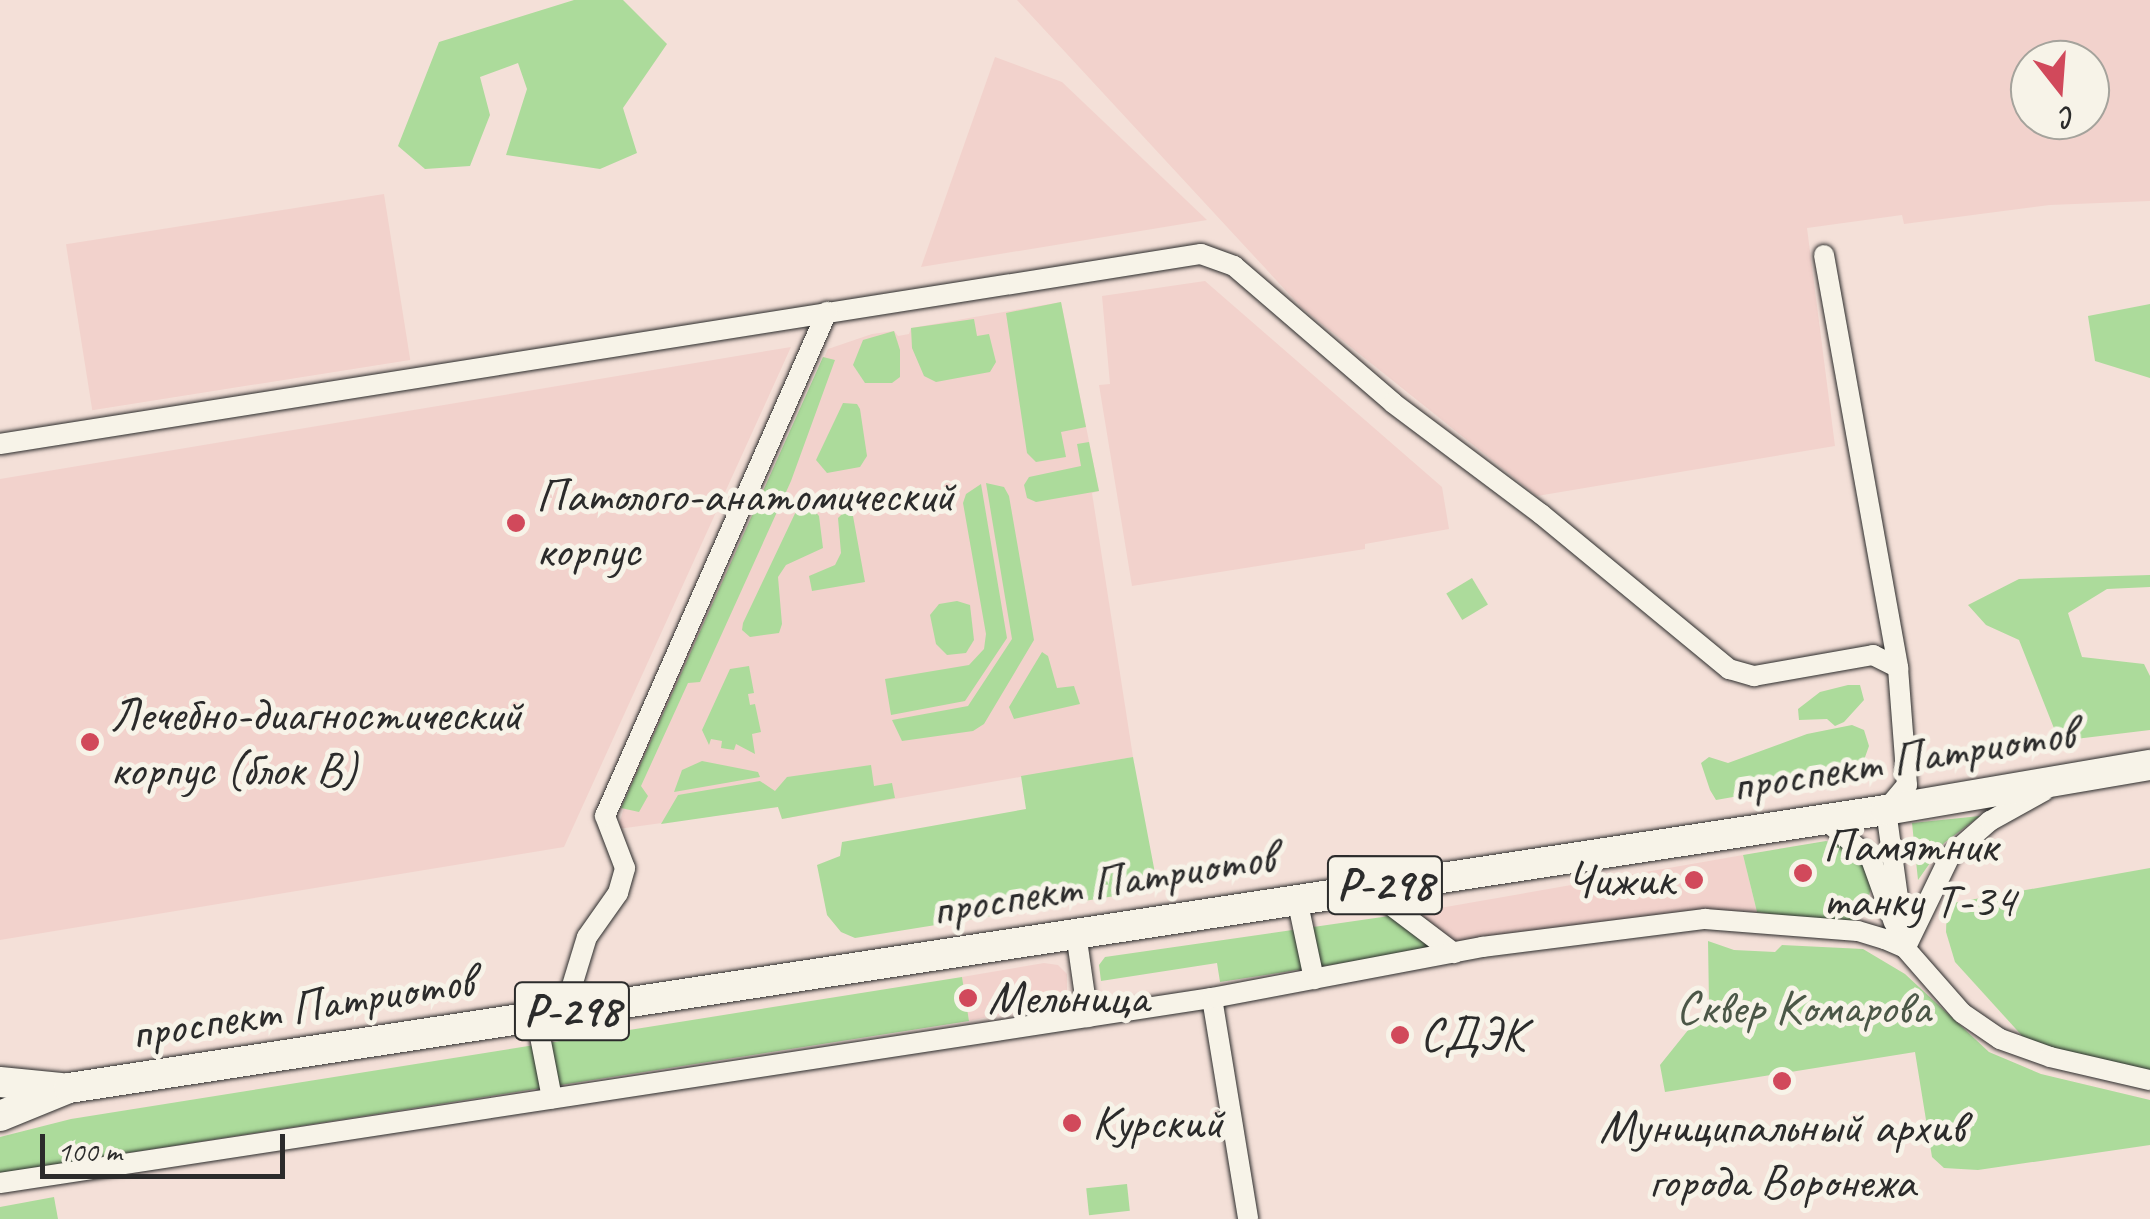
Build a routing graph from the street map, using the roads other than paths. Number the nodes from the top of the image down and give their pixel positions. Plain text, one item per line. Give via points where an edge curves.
1 (1824, 254) dead end
2 (827, 312) junction
3 (0, 444) edge
4 (1898, 668) junction
5 (2150, 765) edge
6 (2062, 781) junction
7 (1886, 810) junction
8 (1824, 819) junction
9 (1368, 888) junction
10 (1298, 899) junction
11 (1076, 933) junction
12 (1905, 948) junction
13 (1454, 953) junction
14 (1314, 979) junction
15 (1212, 998) junction
16 (550, 1014) junction
17 (1088, 1017) junction
18 (2150, 1080) edge
19 (0, 1082) edge
20 (69, 1088) junction
21 (552, 1098) junction
22 (0, 1116) edge
23 (0, 1183) edge
24 (1248, 1219) edge

1 - 4 street
2 - 3 street
2 - 4 street via 1201,254 1234,266 1392,402 1541,514 1729,670 1754,676 1873,654
2 - 16 street via 605,816 625,868
4 - 7 street via 1907,785
5 - 6 highway, проспект Патриотов / Р-298
6 - 7 highway, проспект Патриотов / Р-298
6 - 12 street via 1968,838 1935,879
7 - 8 highway, проспект Патриотов / Р-298
7 - 12 street
8 - 9 highway, проспект Патриотов / Р-298
8 - 12 street via 1871,859
9 - 10 highway, проспект Патриотов / Р-298
9 - 13 street
10 - 11 highway, проспект Патриотов / Р-298
10 - 14 street
11 - 16 highway, проспект Патриотов / Р-298
11 - 17 street
12 - 13 street via 1858,931 1705,919
12 - 18 street via 1962,1013 2000,1039
13 - 14 street
14 - 15 street
15 - 17 street
15 - 24 street
16 - 20 highway, проспект Патриотов / Р-298
16 - 21 street
17 - 21 street
19 - 20 highway, проспект Патриотов / Р-298
20 - 22 highway, проспект Патриотов / Р-298
21 - 23 street

